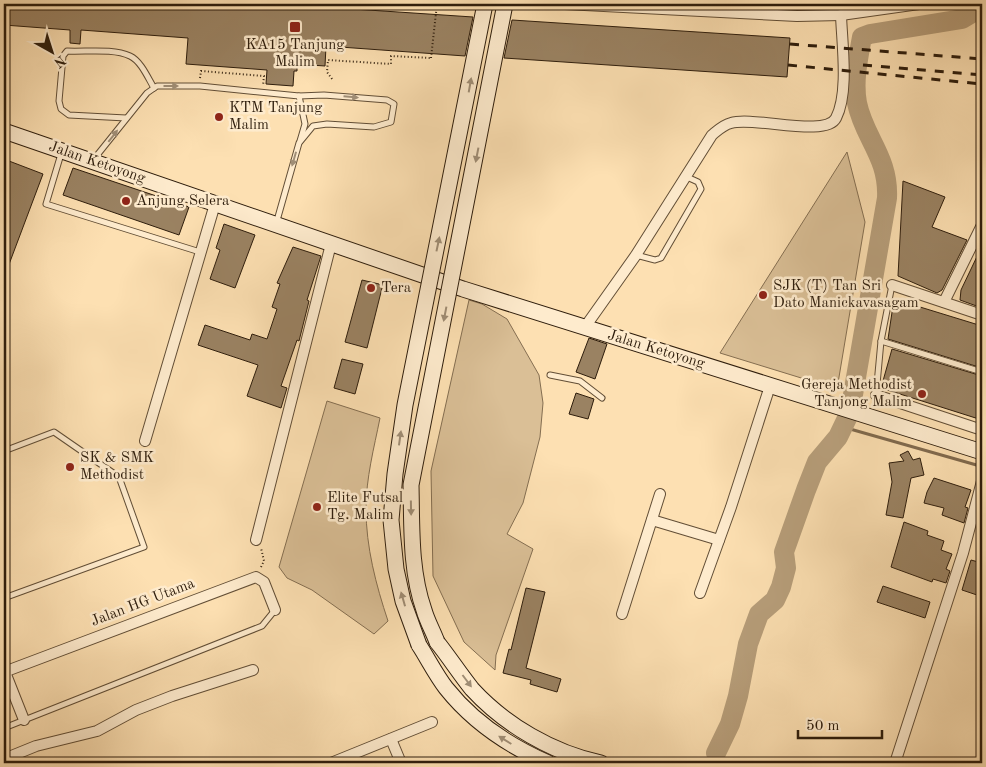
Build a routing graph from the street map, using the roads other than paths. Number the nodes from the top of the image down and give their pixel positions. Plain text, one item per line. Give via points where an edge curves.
1 (485, 4) edge
2 (505, 4) edge
3 (565, 4) edge
4 (577, 4) edge
5 (920, 4) edge
6 (906, 5) edge
7 (841, 15) junction
8 (154, 88) junction
9 (299, 96) junction
10 (126, 118) junction
11 (4, 131) edge
12 (299, 143) junction
13 (62, 151) junction
14 (92, 161) junction
15 (687, 177) junction
16 (215, 204) junction
17 (275, 224) junction
18 (982, 225) edge
19 (332, 244) junction
20 (201, 252) junction
21 (636, 255) junction
22 (892, 285) joint
23 (944, 302) junction
24 (982, 315) edge
25 (585, 327) junction
26 (881, 341) junction
27 (982, 372) edge
28 (550, 375) dead end
29 (770, 386) junction
30 (876, 395) joint
31 (602, 398) dead end
32 (982, 430) edge
33 (145, 440) dead end
34 (4, 451) edge
35 (982, 452) edge
36 (982, 481) edge
37 (660, 494) dead end
38 (652, 520) junction
39 (256, 540) road end
40 (720, 540) junction
41 (700, 593) dead end
42 (4, 598) edge
43 (275, 610) joint
44 (622, 614) dead end
45 (253, 670) dead end
46 (4, 672) edge
47 (24, 720) junction
48 (432, 722) dead end
49 (4, 728) edge
50 (390, 739) junction
51 (4, 759) edge
52 (338, 762) edge
53 (401, 763) edge
54 (548, 763) edge
55 (601, 763) edge
56 (895, 763) edge

54 -> 1 main road, bridge via 502,739 474,718 446,687 419,645 403,601 391,520 405,405
2 -> 55 main road, bridge via 411,485 415,574 423,609 438,642 472,688 498,714 532,736 565,752
3 - 4 street
4 - 7 street via 797,16
5 - 6 street
6 - 7 street
7 - 15 street via 843,89 835,120 830,125 811,127 767,122 730,123 712,136
8 -> 9 lane via 200,86
8 - 10 lane
8 - 10 lane via 143,68 131,56 67,51 63,56 59,101 62,109 69,116
9 - 12 lane via 305,124
9 -> 12 lane via 387,100 394,104 391,122 374,128 314,126
14 -> 10 lane
11 - 13 main road, Jalan Ketoyong
12 -> 17 lane
13 - 14 main road, Jalan Ketoyong
13 - 20 lane via 46,204
14 - 16 main road, Jalan Ketoyong
15 - 21 street
15 - 21 lane via 698,182 701,189 661,258 655,260
16 - 17 main road, Jalan Ketoyong
16 - 20 street
17 - 19 main road, Jalan Ketoyong
18 - 23 street
19 - 25 main road, Jalan Ketoyong
19 - 39 street
20 - 33 street
21 - 25 street
22 - 23 street
22 - 26 lane
23 - 24 street
25 - 29 main road, Jalan Ketoyong
26 - 27 lane
26 - 30 lane
28 - 31 lane via 580,381
29 - 35 main road, Jalan Ketoyong
29 - 40 street
30 - 32 street
34 - 42 lane via 54,432 119,477 144,547
36 - 56 street via 963,553
37 - 38 street
38 - 40 street
38 - 44 street
40 - 41 street
43 - 46 street, Jalan HG Utama via 264,582 256,577
43 - 47 lane via 262,626
45 - 51 street via 136,710 97,731 36,746
46 - 47 street
47 - 49 lane
48 - 50 street
50 - 52 street
50 - 53 street

